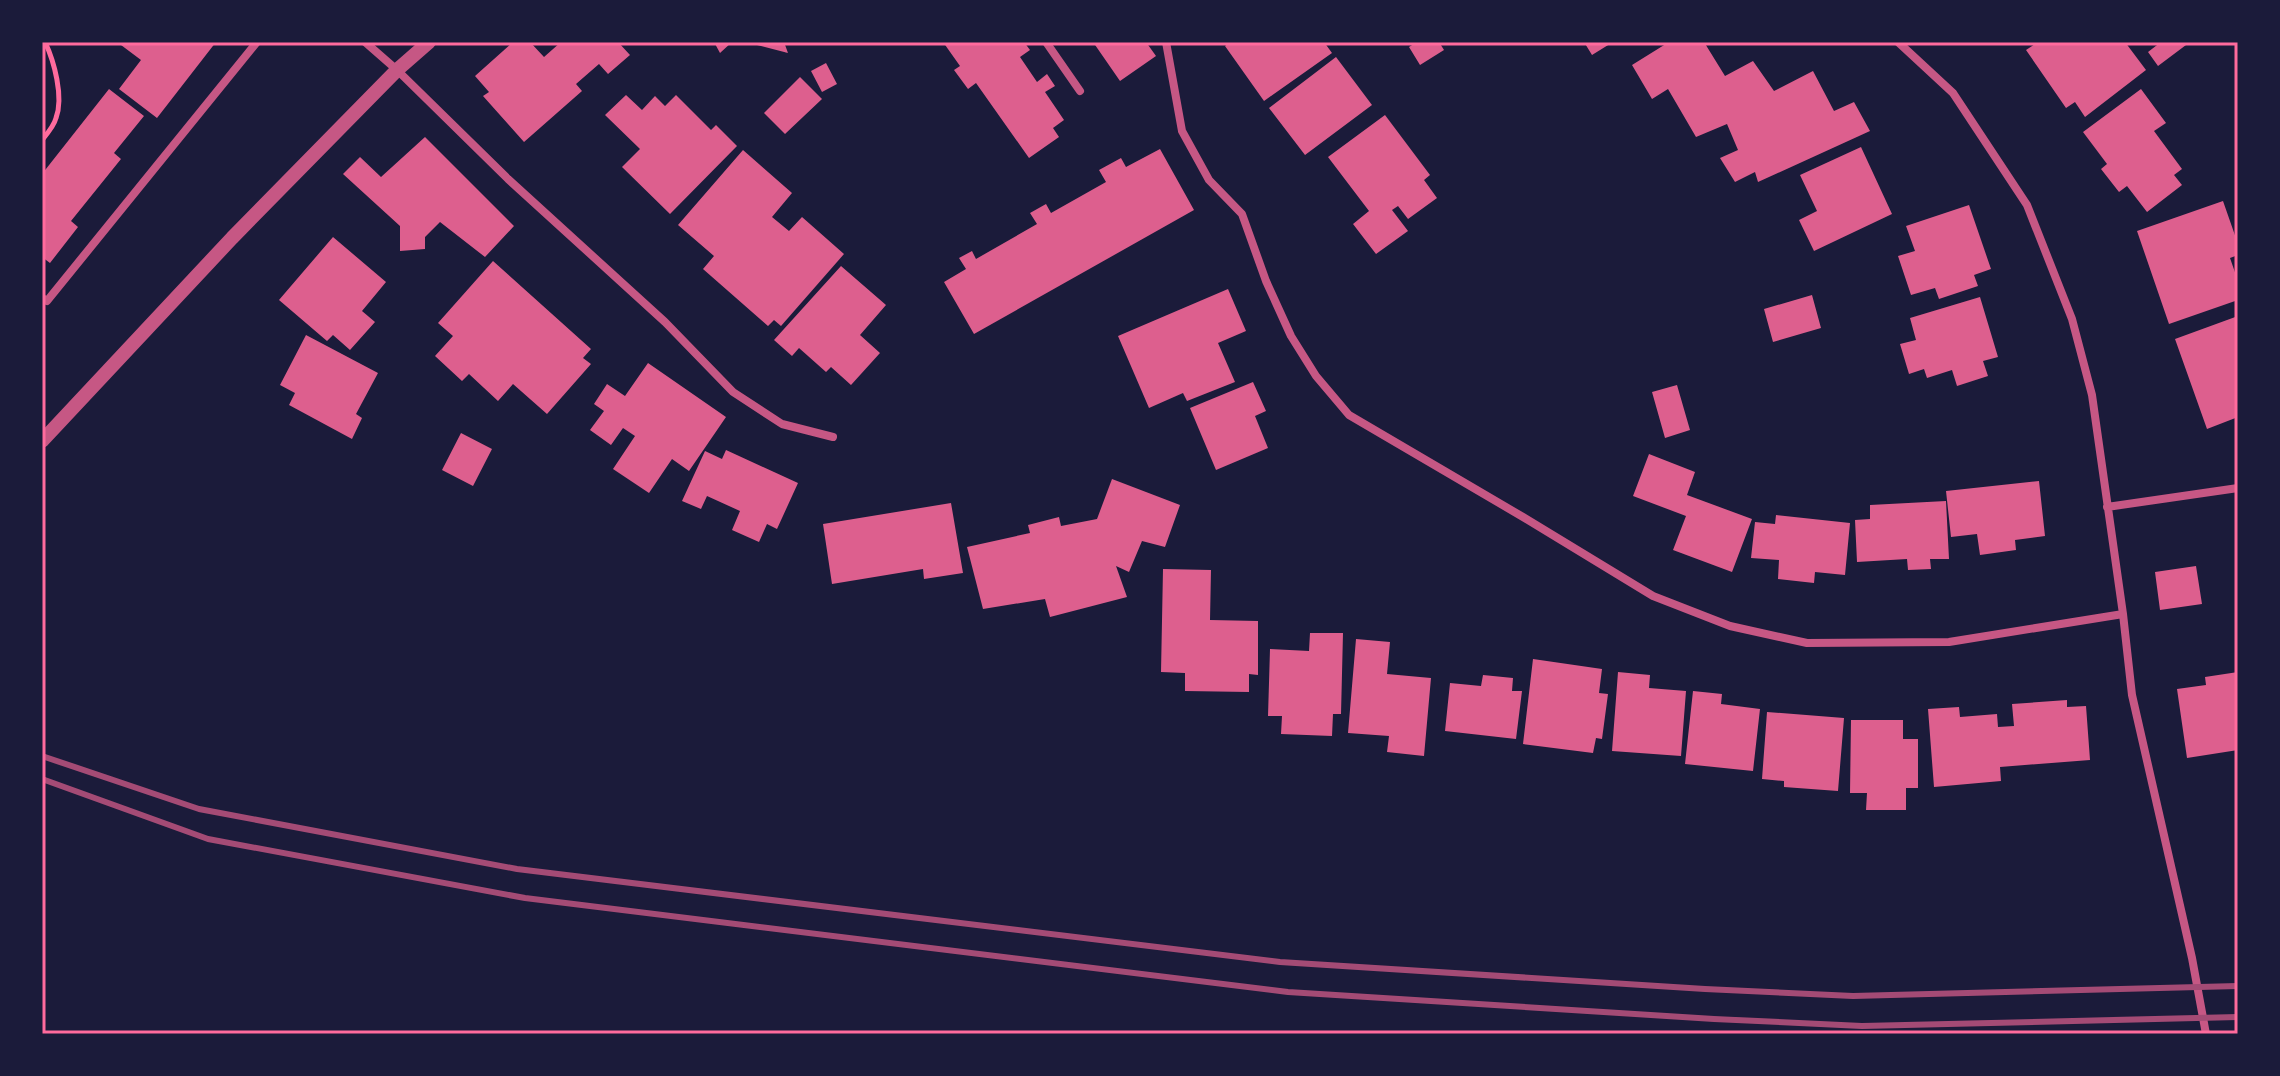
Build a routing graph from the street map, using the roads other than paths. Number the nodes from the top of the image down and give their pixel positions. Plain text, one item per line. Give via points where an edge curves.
1 (257, 42) edge
2 (365, 42) edge
3 (429, 42) edge
4 (1046, 42) edge
5 (1166, 42) edge
6 (1898, 42) edge
7 (397, 70) junction
8 (1080, 91) dead end
9 (42, 298) edge
10 (833, 437) dead end
11 (42, 441) edge
12 (2238, 488) edge
13 (2107, 507) junction
14 (2123, 614) junction
15 (2206, 1034) edge

1 - 9 street via 47,301
2 - 7 street
3 - 7 street
4 - 8 street
5 - 14 street via 1182,131 1209,180 1242,214 1291,336 1349,415 1653,596 1730,626 1807,643 1949,642
6 - 13 street via 1953,93 2027,205 2072,319 2092,395
7 - 10 street via 733,392 782,424
7 - 11 street
12 - 13 street
13 - 14 street
14 - 15 street via 2132,695

